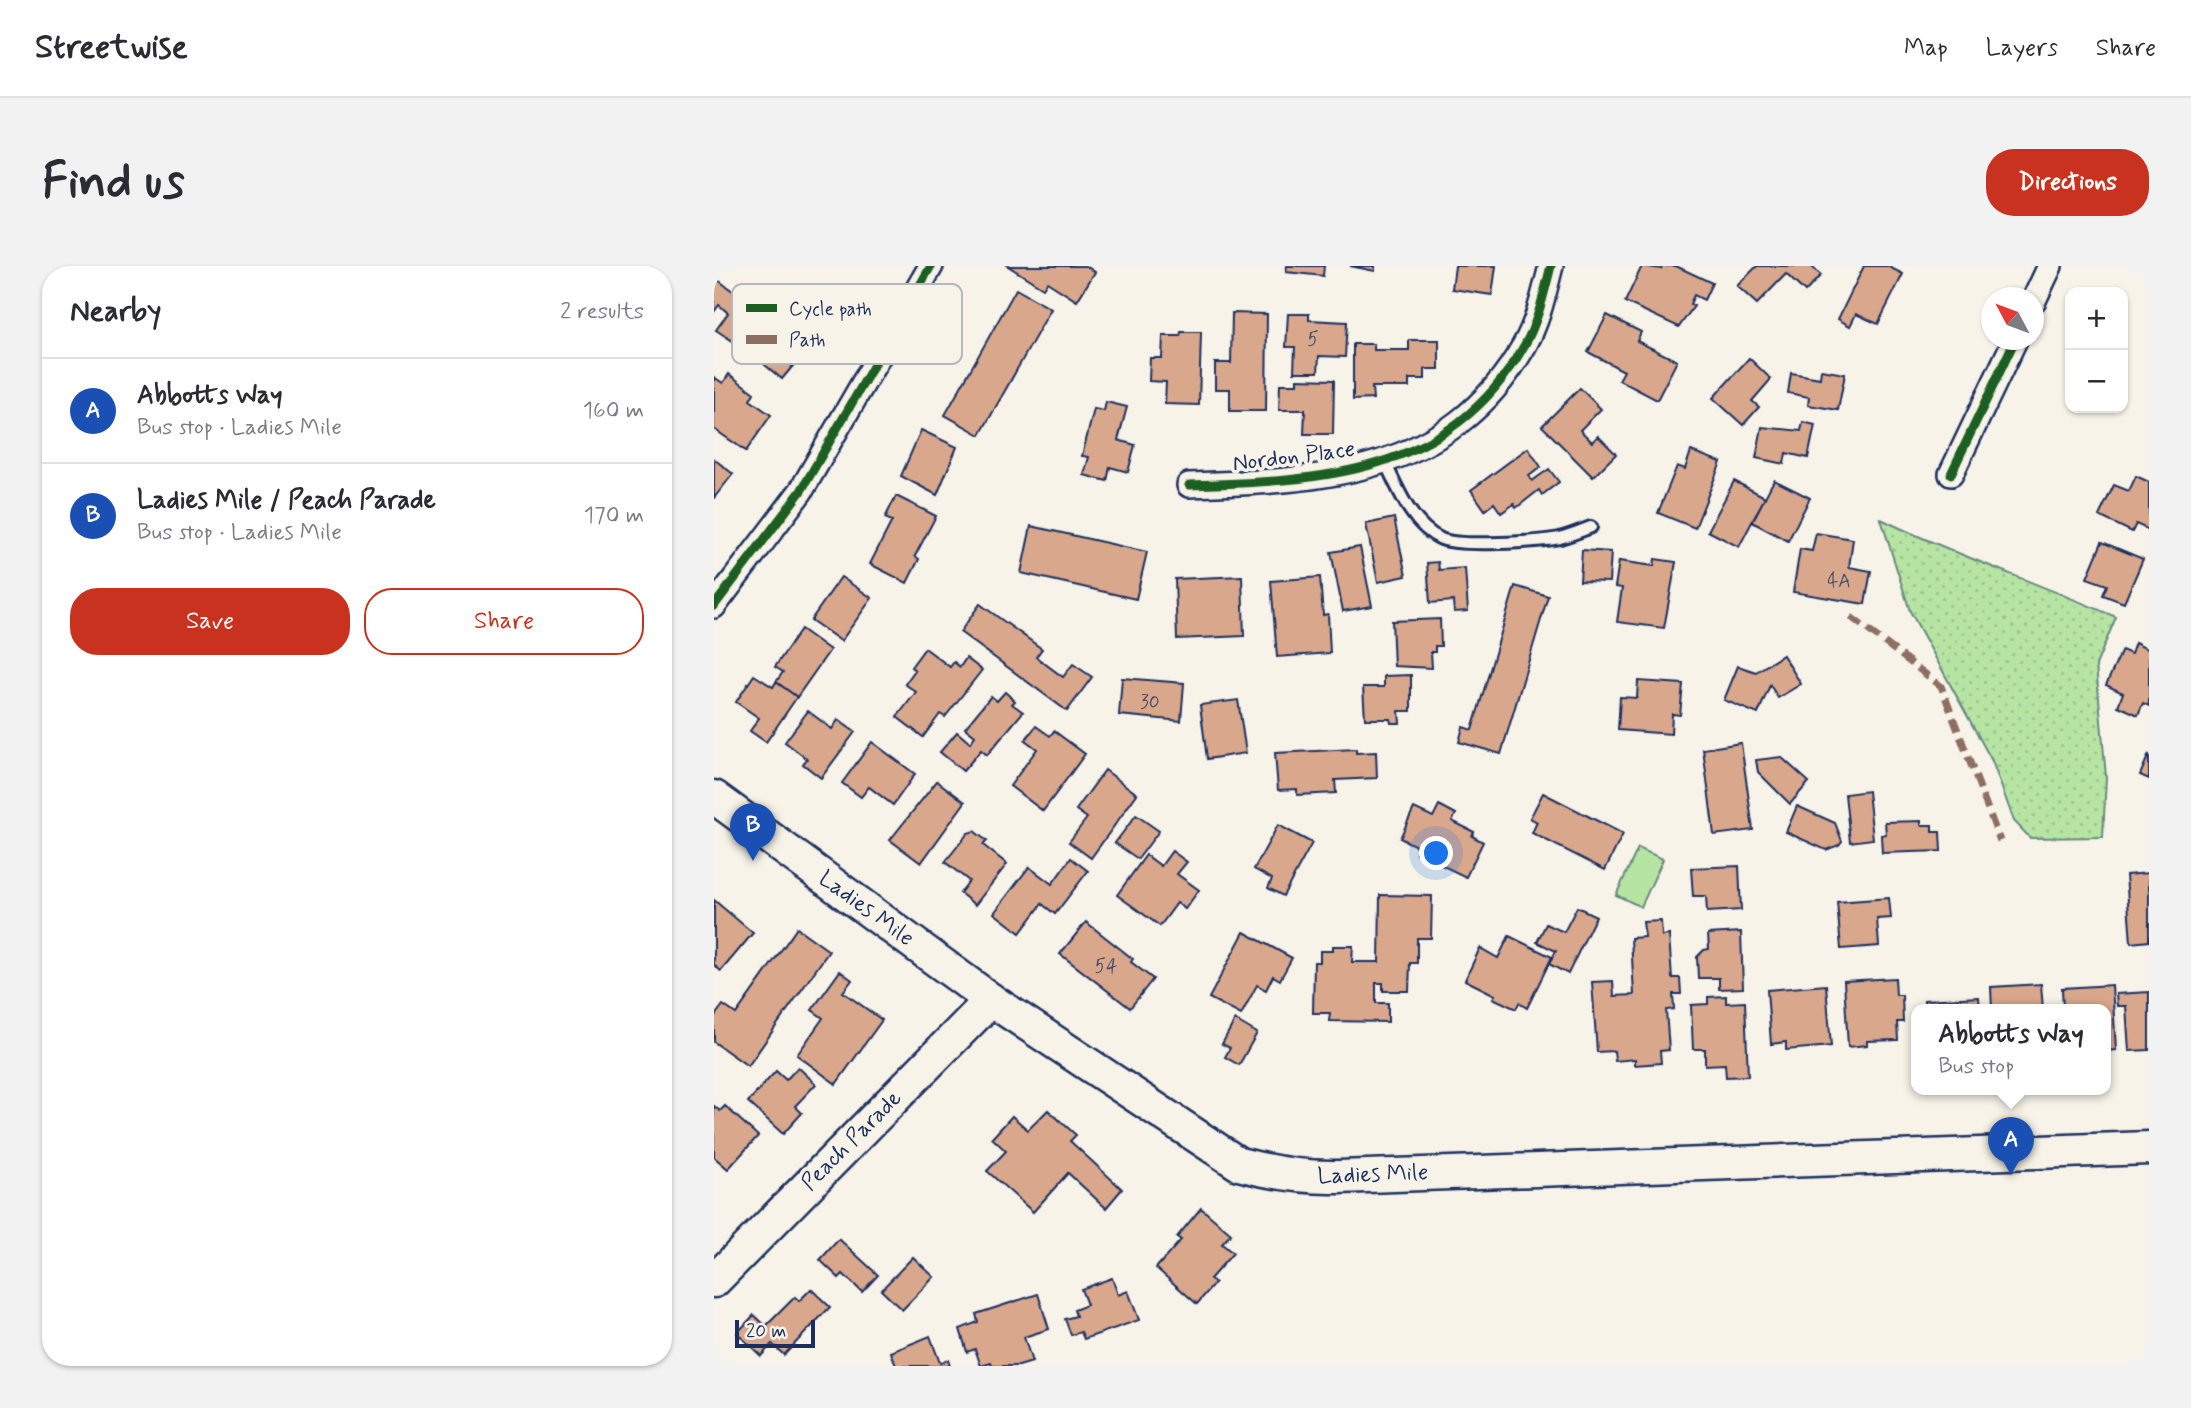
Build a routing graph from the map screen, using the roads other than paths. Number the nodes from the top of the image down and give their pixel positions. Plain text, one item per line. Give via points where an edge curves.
1 (931, 266) edge
2 (1551, 266) edge
3 (2050, 266) edge
4 (921, 284) edge
5 (2040, 287) edge
6 (2010, 350) edge
7 (874, 364) edge
8 (1385, 462) junction
9 (1951, 474) dead end
10 (1189, 485) dead end
11 (1591, 527) dead end
12 (714, 606) edge
13 (722, 806) edge
14 (991, 1000) junction
15 (2149, 1148) edge
16 (714, 1281) edge

1 - 4 street
2 - 8 street, Nordon Place via 1536,321 1504,376 1450,427
3 - 5 street
6 - 9 street
7 - 12 street via 801,491
8 - 10 street, Nordon Place via 1354,472
8 - 11 lane via 1406,506 1442,540 1550,538
13 - 14 main road, Ladies Mile
14 - 15 main road, Ladies Mile via 1239,1164 1273,1173 1339,1177
14 - 16 main road, Peach Parade

